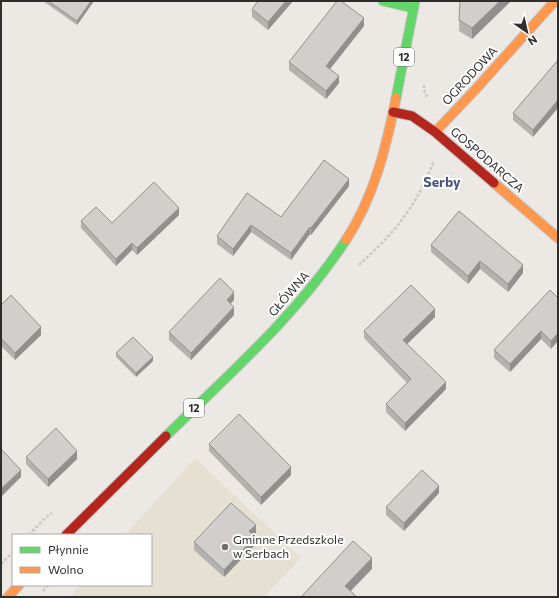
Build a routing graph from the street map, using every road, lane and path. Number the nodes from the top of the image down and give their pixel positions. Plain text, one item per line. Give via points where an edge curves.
1 (383, 1) edge
2 (555, 1) edge
3 (414, 4) edge
4 (424, 83) dead end
5 (427, 97) dead end
6 (393, 112) junction
7 (435, 132) junction
8 (558, 238) edge
9 (67, 534) edge
10 (12, 553) edge
11 (1, 564) edge
12 (18, 586) edge
13 (8, 597) edge

1 - 3 main road
2 - 7 main road, OGRODOWA
3 - 6 main road, GŁÓWNA / 12
4 - 5 path
6 - 7 main road, GOSPODARCZA via 412,116
6 - 9 main road, GŁÓWNA / 12 via 382,160 366,203 344,244 318,278 293,309
7 - 8 main road, GOSPODARCZA
10 - 11 path
12 - 13 main road

